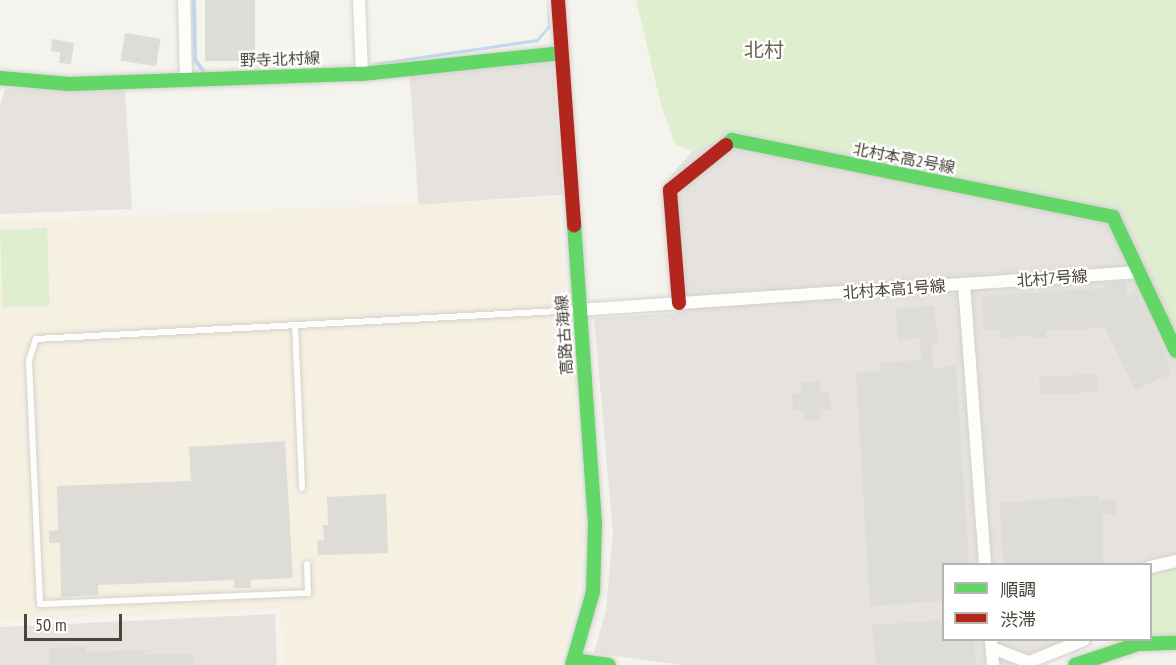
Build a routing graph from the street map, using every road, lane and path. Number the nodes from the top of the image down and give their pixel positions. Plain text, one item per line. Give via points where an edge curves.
1 (184, 0) edge
2 (359, 0) edge
3 (558, 0) edge
4 (561, 53) junction
5 (362, 74) junction
6 (0, 78) edge
7 (186, 78) junction
8 (1139, 272) junction
9 (964, 284) junction
10 (679, 303) junction
11 (578, 310) junction
12 (295, 325) junction
13 (1176, 351) edge
14 (302, 488) dead end
15 (1176, 561) edge
16 (985, 563) edge
17 (308, 564) dead end
18 (1152, 567) edge
19 (1079, 641) edge
20 (1176, 643) edge
21 (991, 644) edge
22 (573, 662) edge
23 (609, 665) edge
24 (993, 665) edge
25 (1075, 665) edge

1 - 7 street
2 - 5 street
3 - 4 street, 高路古海線
4 - 5 street, 野寺北村線
4 - 11 street, 高路古海線
5 - 7 street, 野寺北村線
6 - 7 street, 野寺北村線 via 69,84
8 - 9 street, 北村7号線
8 - 10 street, 北村本高2号線 via 1113,217 732,140 670,190
8 - 13 street, 北村本高2号線
9 - 10 street, 北村本高1号線
9 - 16 street, 北村本高1号線
10 - 11 street, 北村本高1号線
11 - 12 lane
11 - 22 street, 高路古海線 via 595,524 593,592
12 - 14 lane
12 - 17 lane via 36,339 29,360 40,604 308,594
15 - 18 street
19 - 21 street via 1029,662
20 - 25 street via 1138,644
21 - 24 street
22 - 23 street

